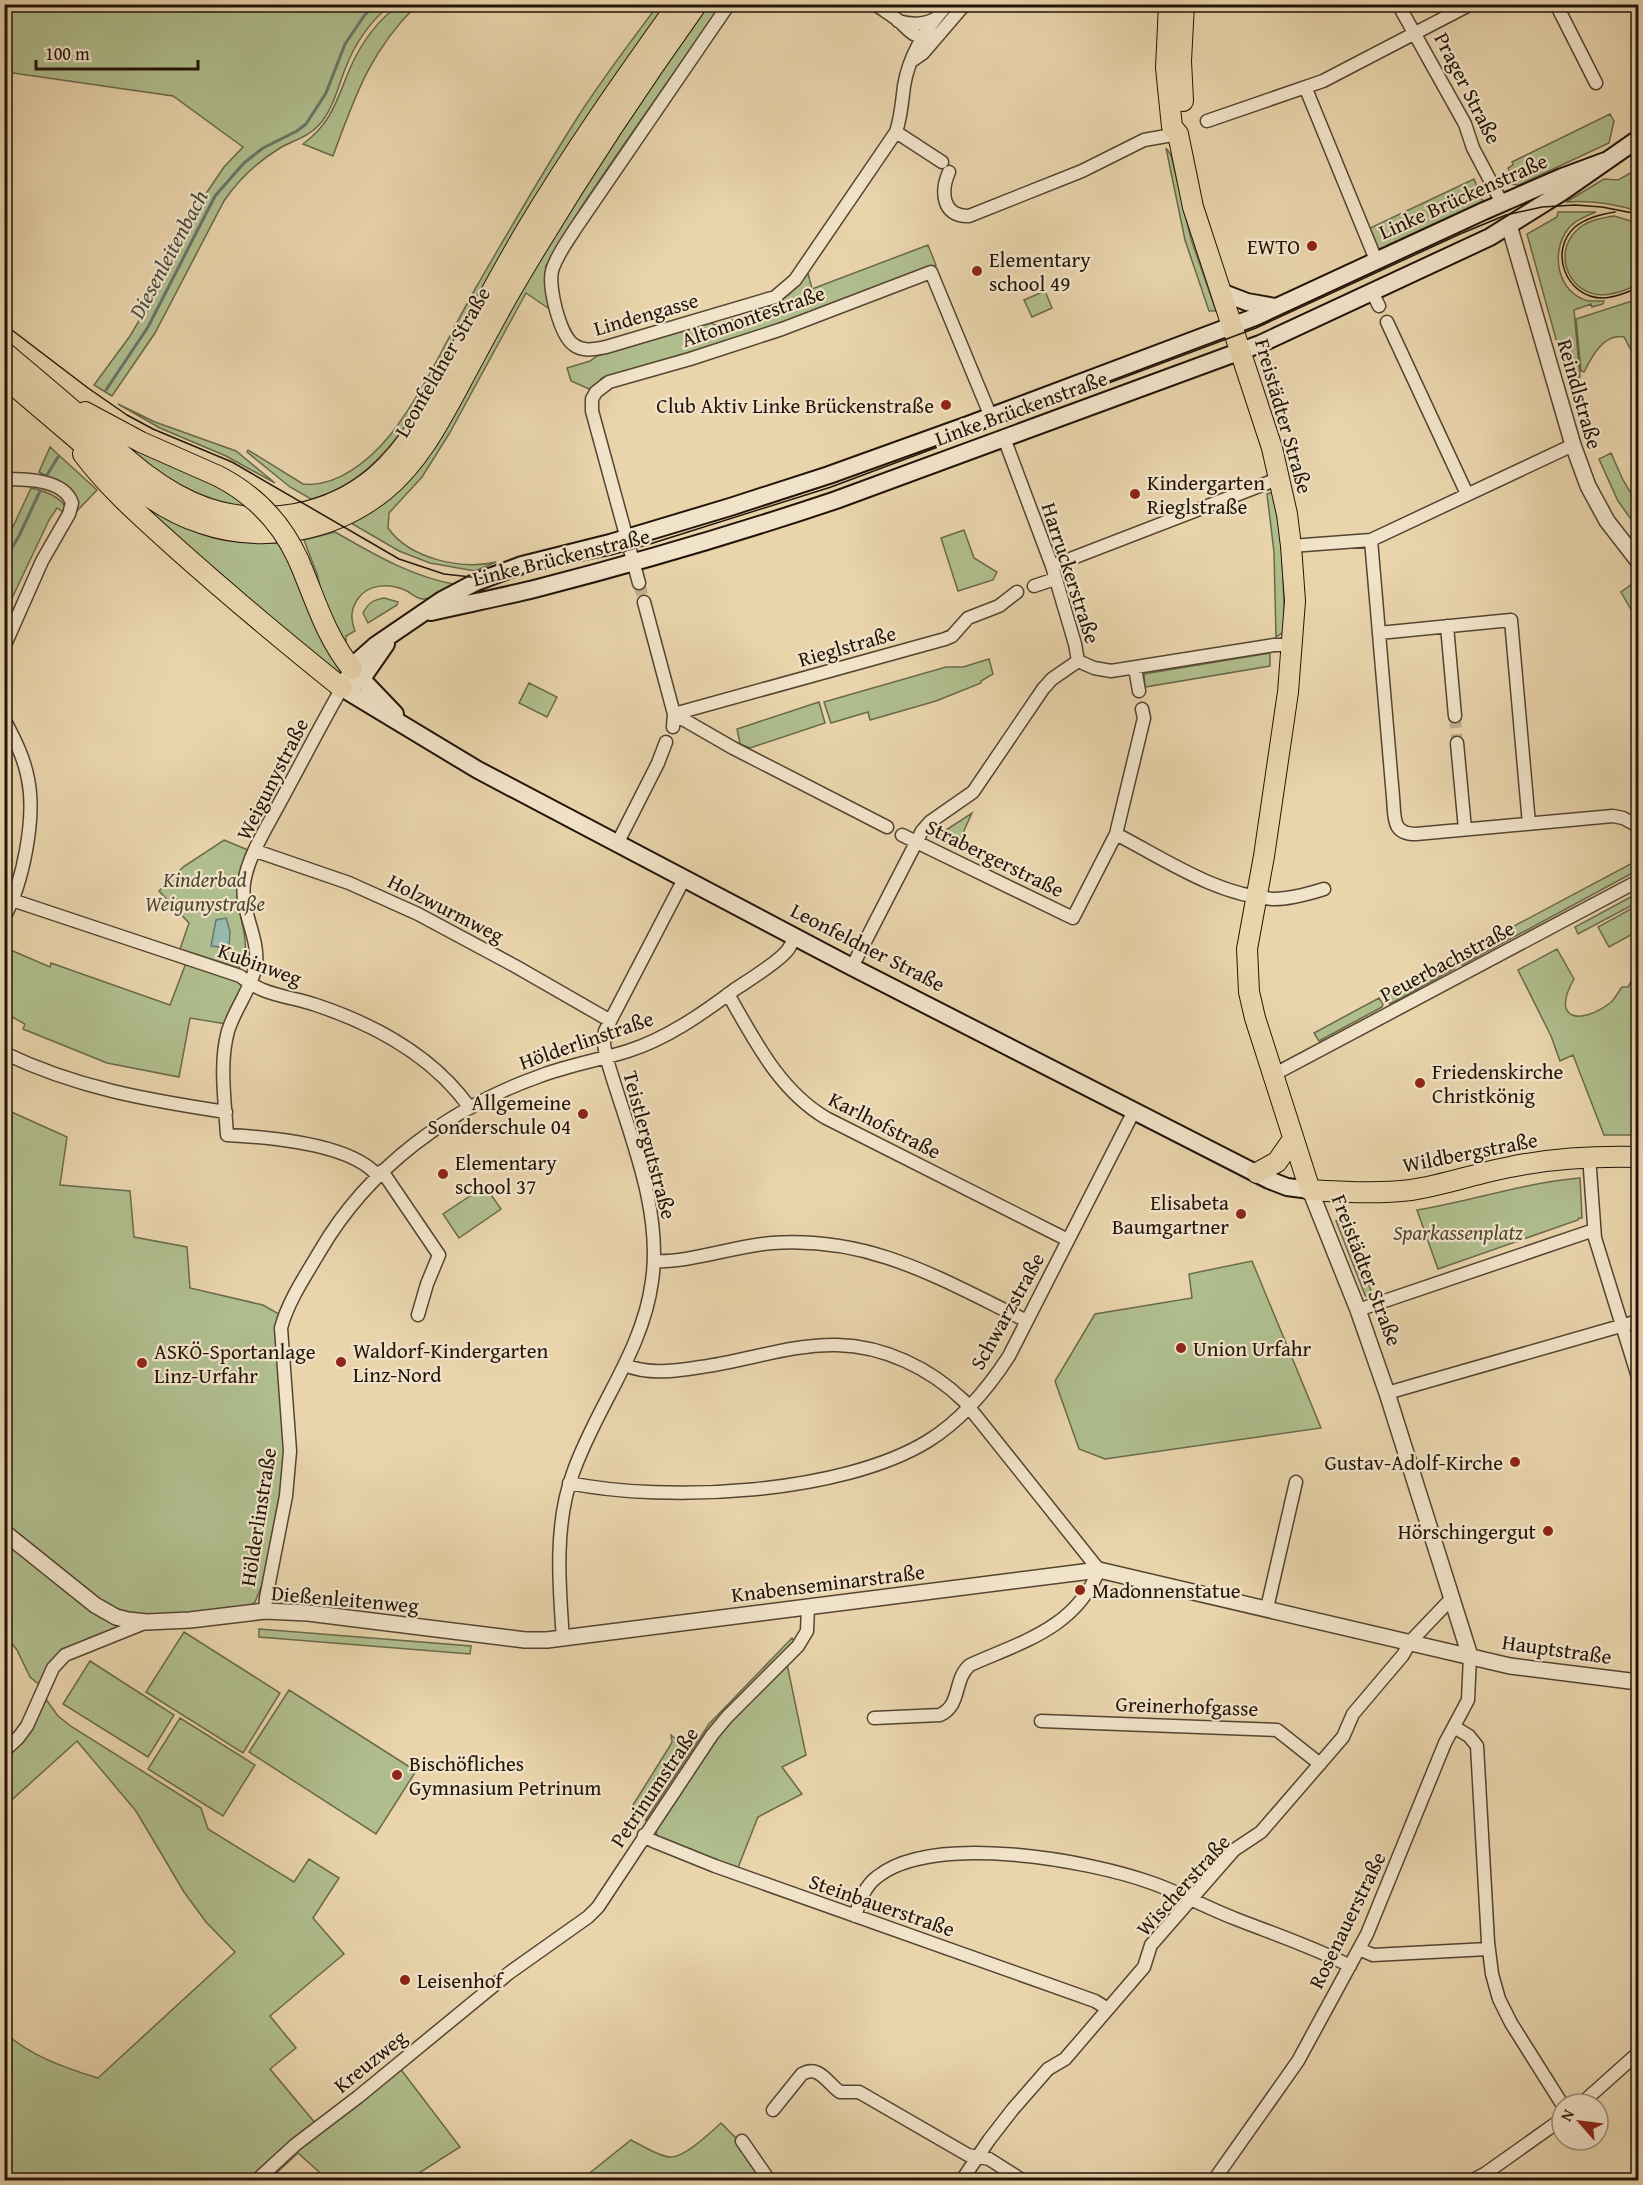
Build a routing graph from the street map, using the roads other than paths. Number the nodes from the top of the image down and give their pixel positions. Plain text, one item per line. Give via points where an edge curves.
1 (678, 4) edge
2 (698, 4) edge
3 (729, 4) edge
4 (875, 4) edge
5 (948, 4) edge
6 (965, 4) edge
7 (1169, 4) edge
8 (1184, 4) edge
9 (1398, 4) edge
10 (1471, 4) edge
11 (1556, 4) edge
12 (935, 18) junction
13 (898, 21) junction
14 (939, 33) junction
15 (1414, 34) junction
16 (923, 37) junction
17 (913, 60) junction
18 (1596, 83) dead end
19 (1306, 89) junction
20 (1207, 121) dead end
21 (896, 132) junction
22 (1178, 134) junction
23 (1638, 139) edge
24 (1605, 161) junction
25 (1502, 203) junction
26 (1509, 225) junction
27 (1376, 260) junction
28 (1221, 292) junction
29 (1275, 307) junction
30 (1387, 322) dead end
31 (1232, 326) junction
32 (1241, 351) junction
33 (4, 352) edge
34 (4, 377) edge
35 (64, 402) junction
36 (991, 417) junction
37 (63, 428) junction
38 (1004, 438) junction
39 (1573, 445) junction
40 (1280, 478) junction
41 (4, 479) edge
42 (1467, 494) junction
43 (627, 538) junction
44 (1371, 540) junction
45 (1291, 546) junction
46 (1638, 561) edge
47 (633, 562) junction
48 (1052, 566) junction
49 (1055, 579) junction
50 (639, 583) tunnel mouth
51 (1034, 586) dead end
52 (1017, 592) dead end
53 (644, 602) tunnel mouth
54 (418, 615) junction
55 (1447, 626) junction
56 (1379, 633) junction
57 (1292, 645) junction
58 (4, 647) edge
59 (1078, 661) junction
60 (1135, 668) junction
61 (356, 675) junction
62 (342, 688) junction
63 (1139, 691) dead end
64 (1142, 709) dead end
65 (675, 714) junction
66 (1455, 716) tunnel mouth
67 (4, 719) edge
68 (673, 728) dead end
69 (411, 729) junction
70 (666, 742) dead end
71 (1457, 742) tunnel mouth
72 (1529, 824) junction
73 (1638, 826) edge
74 (887, 827) dead end
75 (1465, 829) junction
76 (1116, 834) junction
77 (902, 835) dead end
78 (916, 841) junction
79 (617, 844) junction
80 (256, 851) junction
81 (684, 879) junction
82 (1638, 881) edge
83 (1324, 889) dead end
84 (1257, 897) junction
85 (12, 900) junction
86 (4, 918) edge
87 (795, 937) junction
88 (852, 966) junction
89 (250, 982) junction
90 (728, 994) junction
91 (609, 1020) junction
92 (4, 1053) edge
93 (606, 1056) junction
94 (1273, 1075) junction
95 (470, 1108) junction
96 (1134, 1111) junction
97 (226, 1112) junction
98 (1293, 1139) junction
99 (1589, 1156) junction
100 (1638, 1157) edge
101 (379, 1173) junction
102 (1257, 1173) junction
103 (1310, 1190) junction
104 (1594, 1230) junction
105 (1068, 1240) junction
106 (654, 1261) junction
107 (1358, 1310) junction
108 (418, 1315) dead end
109 (1027, 1321) junction
110 (1638, 1321) edge
111 (1624, 1326) junction
112 (625, 1365) junction
113 (1638, 1377) edge
114 (1387, 1393) junction
115 (970, 1408) junction
116 (1296, 1482) dead end
117 (569, 1483) junction
118 (4, 1532) edge
119 (1100, 1570) junction
120 (1451, 1599) junction
121 (808, 1607) junction
122 (1267, 1608) junction
123 (265, 1611) junction
124 (147, 1622) junction
125 (563, 1639) junction
126 (1410, 1642) junction
127 (1470, 1656) junction
128 (1638, 1682) edge
129 (874, 1718) dead end
130 (1041, 1721) dead end
131 (1454, 1727) junction
132 (4, 1750) edge
133 (1320, 1764) junction
134 (644, 1835) junction
135 (1191, 1899) junction
136 (855, 1916) junction
137 (1359, 1949) junction
138 (1488, 1949) junction
139 (1350, 1966) junction
140 (509, 1973) joint
141 (1108, 2009) junction
142 (1638, 2053) edge
143 (1554, 2092) edge
144 (1594, 2092) edge
145 (772, 2110) dead end
146 (1550, 2129) edge
147 (742, 2141) dead end
148 (977, 2157) junction
149 (1489, 2177) edge
150 (258, 2181) edge
151 (769, 2181) edge
152 (962, 2181) edge
153 (1022, 2181) edge
154 (1214, 2181) edge
155 (1473, 2181) edge

1 - 35 main road, Leonfeldner Straße via 527,229 418,426 391,462 359,489 301,513 262,518 222,513 165,488
2 - 37 main road, Leonfeldner Straße via 579,177 423,448 399,477 360,508 320,526 296,531 254,533 220,529 180,515 158,502
3 - 21 street, Lindengasse via 555,264 552,289 563,332 573,345 589,350 606,347 775,297 795,280
4 - 13 street
5 - 12 street, Lindengasse
6 - 14 street, Lindengasse
7 - 22 main road, Freistädter Straße via 1166,68 1172,127
8 - 22 main road, Freistädter Straße via 1180,72 1185,127
9 - 15 street, Prager Straße
10 - 15 street
11 - 18 street
12 - 13 street via 916,24
12 - 16 street, Lindengasse
13 - 16 street via 911,33
14 - 16 street
14 - 17 street, Lindengasse
15 - 19 street
15 - 25 street, Prager Straße via 1465,124
16 - 17 street, Lindengasse
17 - 21 street, Lindengasse via 904,84
19 - 20 street
19 - 27 street
21 - 22 street via 946,167 945,200 956,214 969,216 1082,171 1144,140
22 - 28 main road, Freistädter Straße via 1193,207
23 - 24 main road, Linke Brückenstraße
24 - 25 main road, Linke Brückenstraße
24 - 26 main road, Linke Brückenstraße
25 - 26 main road, Prager Straße
25 - 27 main road, Linke Brückenstraße
26 - 32 main road, Linke Brückenstraße via 1376,299
26 - 39 street, Reindlstraße
27 - 29 main road, Linke Brückenstraße
28 - 29 main road
28 - 31 main road, Freistädter Straße
29 - 31 main road, Linke Brückenstraße
30 - 42 street
31 - 32 main road, Freistädter Straße
31 - 36 main road, Linke Brückenstraße
32 - 38 main road, Linke Brückenstraße
32 - 40 main road, Freistädter Straße
33 - 35 main road, Leonfeldner Straße
34 - 37 main road, Leonfeldner Straße
35 - 61 main road, bridge via 246,492 285,535 331,640
36 - 43 main road, Linke Brückenstraße via 829,475
36 - 43 street, Altomontestraße via 931,272 782,329 600,388 592,399 592,411
37 - 62 main road via 99,477 256,619
38 - 47 main road, Linke Brückenstraße via 826,504
38 - 48 street, Harruckerstraße
39 - 42 street
39 - 46 street, Reindlstraße via 1597,506
40 - 45 main road, Freistädter Straße
40 - 48 street
41 - 58 street via 43,481 67,495 72,503
42 - 44 street
43 - 47 street
43 - 54 main road, Linke Brückenstraße via 498,573
44 - 45 street
44 - 56 street
45 - 57 main road, Freistädter Straße
47 - 50 street
47 - 54 main road, Linke Brückenstraße
48 - 49 street, Harruckerstraße
49 - 51 street
49 - 59 street, Harruckerstraße
52 - 65 street, Rieglstraße via 999,606 964,620 958,631 945,639
53 - 65 street
54 - 61 main road, Linke Brückenstraße via 376,645
55 - 56 street
55 - 66 street
55 - 72 street via 1511,620
56 - 75 street via 1396,823 1406,834
57 - 60 street via 1270,645
57 - 84 main road, Freistädter Straße
59 - 60 street via 1103,670
59 - 78 street, Harruckerstraße via 1043,689 973,792 930,822
60 - 63 street
61 - 62 main road, Linke Brückenstraße
61 - 69 main road, Leonfeldner Straße
62 - 69 main road, Leonfeldner Straße
62 - 80 street, Weigunystraße
64 - 76 street via 1144,718
65 - 68 street
65 - 74 street
67 - 85 street via 24,760 30,793 25,849
69 - 79 main road, Leonfeldner Straße via 478,770
70 - 79 street
71 - 75 street
72 - 73 street via 1613,816
72 - 75 street
76 - 78 street, Strabergerstraße via 1073,918
76 - 84 street via 1193,874
77 - 78 street, Strabergerstraße
78 - 88 street, Harruckerstraße
79 - 81 main road, Leonfeldner Straße
80 - 89 street, Weigunystraße via 244,883 256,954
80 - 91 street, Holzwurmweg via 349,883 418,914
81 - 87 main road, Leonfeldner Straße
81 - 91 street, Teistlergutstraße
82 - 94 street, Peuerbachstraße
83 - 84 street via 1291,898
84 - 94 main road, Freistädter Straße via 1247,948 1247,975 1255,1018
85 - 86 street
85 - 89 street, Kubinweg
87 - 88 main road, Leonfeldner Straße
87 - 90 street, Hölderlinstraße via 786,952
88 - 96 main road, Leonfeldner Straße
89 - 95 street, Kubinweg via 263,990 341,1014 392,1039 446,1078
89 - 97 street, Weigunystraße via 225,1043
90 - 93 street, Hölderlinstraße via 660,1037
90 - 105 street, Karlhofstraße via 774,1070 809,1108
91 - 93 street, Teistlergutstraße via 604,1037
92 - 97 street via 99,1089
93 - 95 street, Hölderlinstraße via 540,1076
93 - 106 street, Teistlergutstraße via 648,1196
94 - 98 main road, Freistädter Straße
95 - 101 street, Hölderlinstraße via 413,1145
96 - 102 main road, Leonfeldner Straße
96 - 105 street, Schwarzstraße
97 - 101 street, Weigunystraße via 227,1135 306,1144
98 - 102 main road via 1277,1162
98 - 103 main road, Freistädter Straße
99 - 100 main road, Wildbergstraße
99 - 103 main road, Wildbergstraße via 1514,1166 1414,1189
99 - 104 street
101 - 108 street via 439,1256
101 - 123 street, Hölderlinstraße via 339,1221 284,1319 281,1334 289,1472
102 - 103 main road, Leonfeldner Straße via 1287,1187
103 - 107 street, Freistädter Straße
104 - 107 street
104 - 111 street
105 - 109 street, Schwarzstraße
106 - 109 street via 772,1243 840,1246 906,1263
106 - 112 street, Teistlergutstraße via 645,1316
107 - 114 street, Freistädter Straße
109 - 115 street, Schwarzstraße via 995,1377
110 - 111 street
111 - 113 street
111 - 114 street
112 - 115 street via 680,1371 816,1346 862,1348 920,1368
112 - 117 street, Teistlergutstraße
114 - 120 street, Freistädter Straße
115 - 117 street, Schwarzstraße via 928,1441 883,1462 773,1488 696,1492 611,1490
115 - 119 street
116 - 122 street
117 - 125 street, Teistlergutstraße via 560,1556
118 - 124 street via 106,1612
119 - 121 street, Knabenseminarstraße
119 - 122 street, Knabenseminarstraße
119 - 129 street via 1091,1590 1060,1622 970,1665 947,1712
120 - 126 street
120 - 127 street, Freistädter Straße
121 - 125 street, Knabenseminarstraße
121 - 134 street, Petrinumstraße via 807,1631 798,1646 712,1735
122 - 126 street, Knabenseminarstraße
123 - 124 street, Dießenleitenweg
123 - 125 street, Dießenleitenweg via 334,1614 525,1640
124 - 132 street, Dießenleitenweg via 65,1655 53,1668 27,1726
126 - 127 street, Knabenseminarstraße
126 - 133 street, Wischerstraße via 1353,1714 1342,1737
127 - 128 street, Hauptstraße
127 - 131 street, Rosenauerstraße via 1468,1700
130 - 133 street, Greinerhofgasse via 1277,1730
131 - 137 street, Rosenauerstraße
131 - 138 street via 1477,1746
133 - 135 street, Wischerstraße via 1257,1836 1234,1850
134 - 136 street, Steinbauerstraße via 715,1866
134 - 140 street, Petrinumstraße via 598,1907
135 - 136 street via 1151,1882 1081,1863 1008,1855 941,1855 915,1858 886,1870 867,1886
135 - 139 street
135 - 141 street, Wischerstraße via 1150,1945 1144,1967
136 - 141 street, Steinbauerstraße via 1095,2001
137 - 138 street via 1373,1955
137 - 139 street, Rosenauerstraße
138 - 143 street via 1497,1990 1511,2023
139 - 154 street, Rosenauerstraße via 1298,2061
140 - 150 street, Kreuzweg via 295,2145
141 - 148 street, Wischerstraße via 1065,2059 1048,2069
142 - 144 street
145 - 148 street via 801,2074 815,2071 840,2092 859,2092
146 - 149 street
147 - 151 street
148 - 152 street, Wischerstraße
148 - 153 street via 989,2159
149 - 155 street

